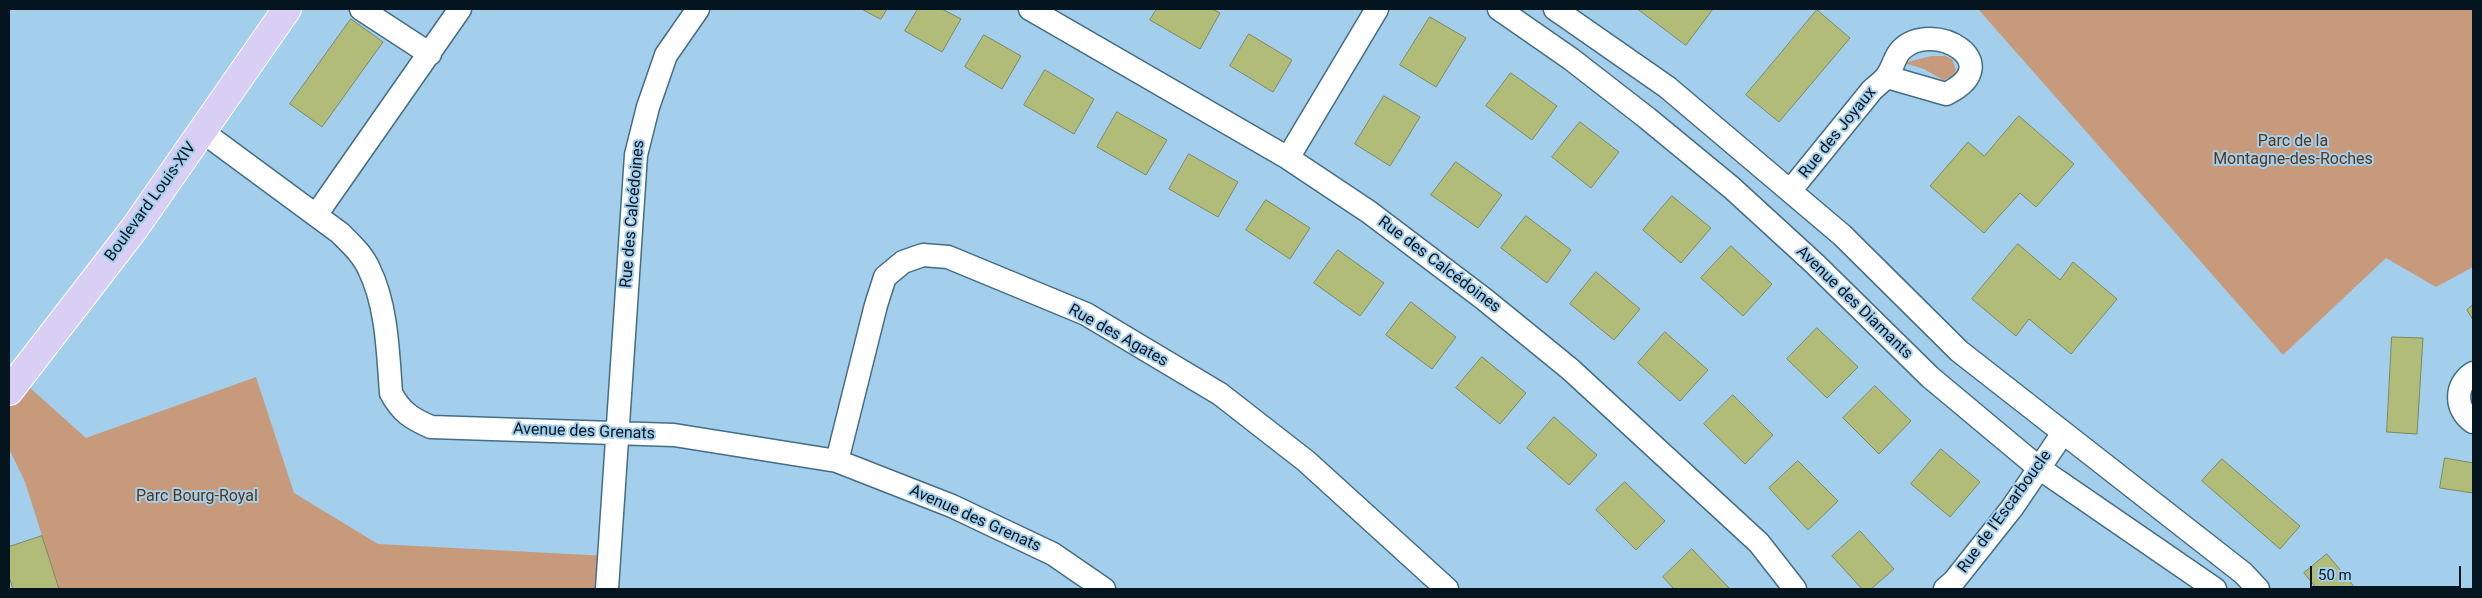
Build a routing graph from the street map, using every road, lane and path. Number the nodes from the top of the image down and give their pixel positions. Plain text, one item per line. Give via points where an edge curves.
1 (287, 9) edge
2 (361, 9) edge
3 (460, 9) edge
4 (698, 9) edge
5 (1030, 9) edge
6 (1377, 9) edge
7 (1499, 9) edge
8 (1555, 9) edge
9 (430, 54) junction
10 (1887, 77) dead end
11 (203, 132) junction
12 (1288, 158) junction
13 (1790, 191) junction
14 (316, 215) junction
15 (2473, 373) edge
16 (9, 391) edge
17 (2473, 422) edge
18 (616, 433) junction
19 (2063, 433) junction
20 (837, 461) junction
21 (2039, 468) junction
22 (607, 589) edge
23 (1104, 589) edge
24 (1447, 589) edge
25 (1795, 589) edge
26 (1945, 589) edge
27 (2215, 589) edge
28 (2258, 589) edge

1 - 11 main road, Boulevard Louis-XIV
2 - 9 street
3 - 9 street
4 - 18 street, Rue des Calcédoines via 666,55 636,155
5 - 12 street, Rue des Calcédoines
6 - 12 street
7 - 21 street, Avenue des Diamants via 1571,59 1732,188 1930,377
8 - 13 street via 1667,87
9 - 14 street
10 - 13 street, Rue des Joyaux via 1872,90
11 - 14 street, Avenue des Grenats
11 - 16 main road, Boulevard Louis-XIV via 134,229
12 - 25 street, Rue des Calcédoines via 1369,212 1570,369 1759,543
13 - 19 street via 1842,235 1959,351
14 - 18 street, Avenue des Grenats via 340,233 369,268 379,292 391,393 399,408 413,420 431,427
15 - 17 street via 2464,381 2458,399 2465,416
18 - 20 street, Avenue des Grenats via 674,435
18 - 22 street
19 - 21 street, Rue de l'Escarboucle
19 - 28 street via 2243,573
20 - 23 street, Avenue des Grenats via 952,506 1053,554
20 - 24 street, Rue des Agates via 885,277 903,262 923,255 948,258 1086,314 1220,394 1306,461
21 - 26 street, Rue de l'Escarboucle via 2012,508
21 - 27 street, Avenue des Diamants

